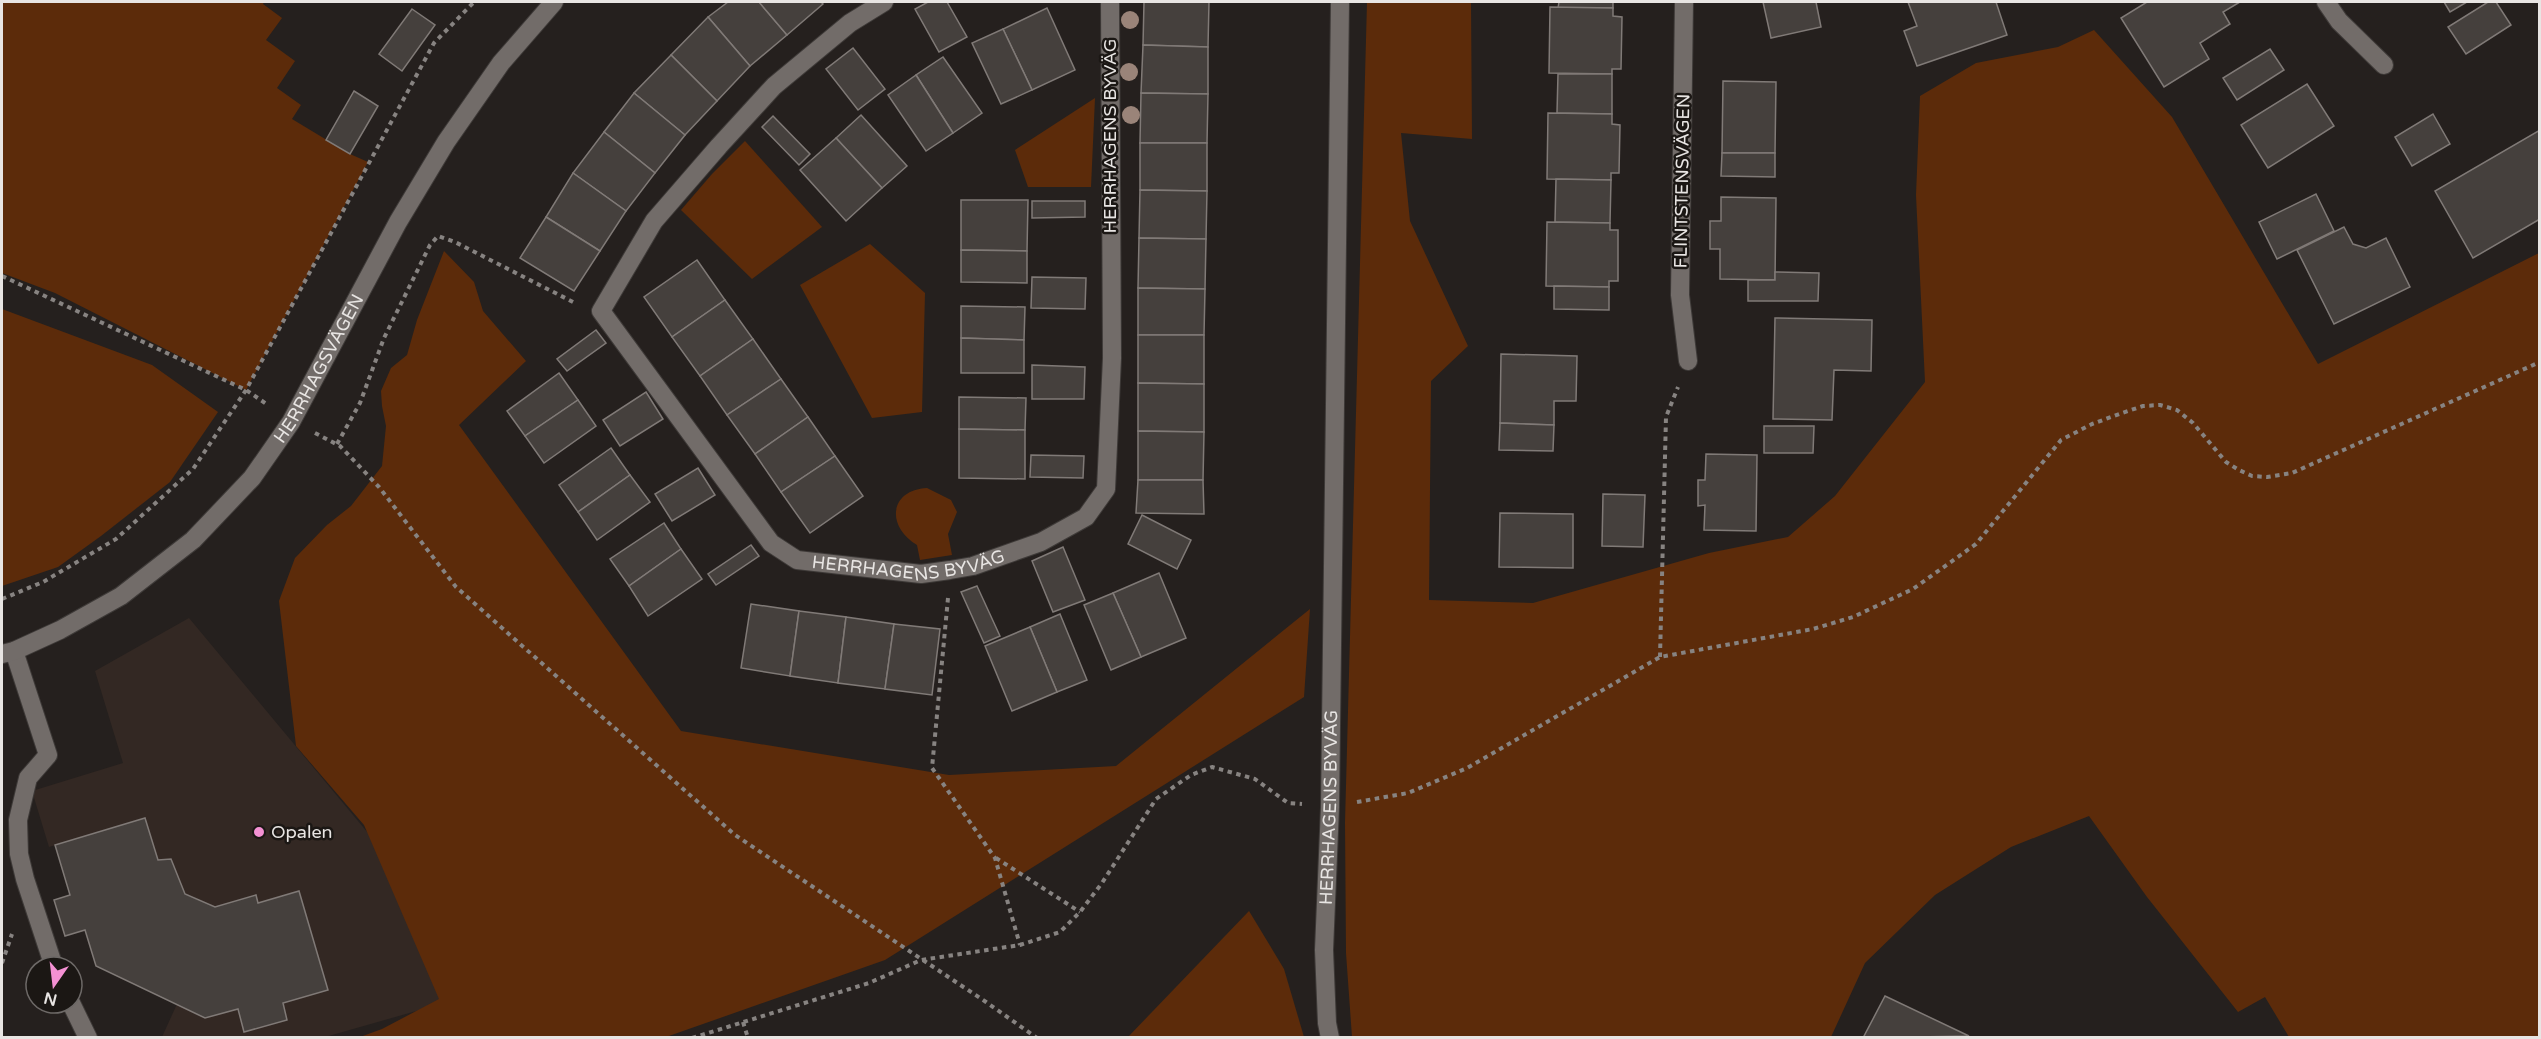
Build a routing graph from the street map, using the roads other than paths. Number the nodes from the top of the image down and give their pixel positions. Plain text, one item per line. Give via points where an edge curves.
1 (554, 2) edge
2 (884, 2) edge
3 (1110, 2) edge
4 (1340, 2) edge
5 (1684, 2) edge
6 (2326, 2) edge
7 (2384, 65) dead end
8 (1688, 361) road end
9 (8, 652) edge
10 (50, 955) edge
11 (77, 1015) edge
12 (88, 1038) edge
13 (1330, 1038) edge

1 - 9 street, HERRHAGSVÄGEN via 501,63 446,142 398,222 291,422 252,478 193,540 121,596 60,630
2 - 3 street, HERRHAGENS BYVÄG via 850,23 774,86 719,146 654,221 601,311 771,543 797,560 921,574 973,566 1041,542 1086,517 1106,489 1112,358
4 - 13 street, HERRHAGENS BYVÄG via 1330,807 1324,950
5 - 8 street, FLINTSTENSVÄGEN via 1680,295
6 - 7 street via 2339,21
9 - 10 street via 48,755 28,778 18,820 19,854
11 - 12 street

